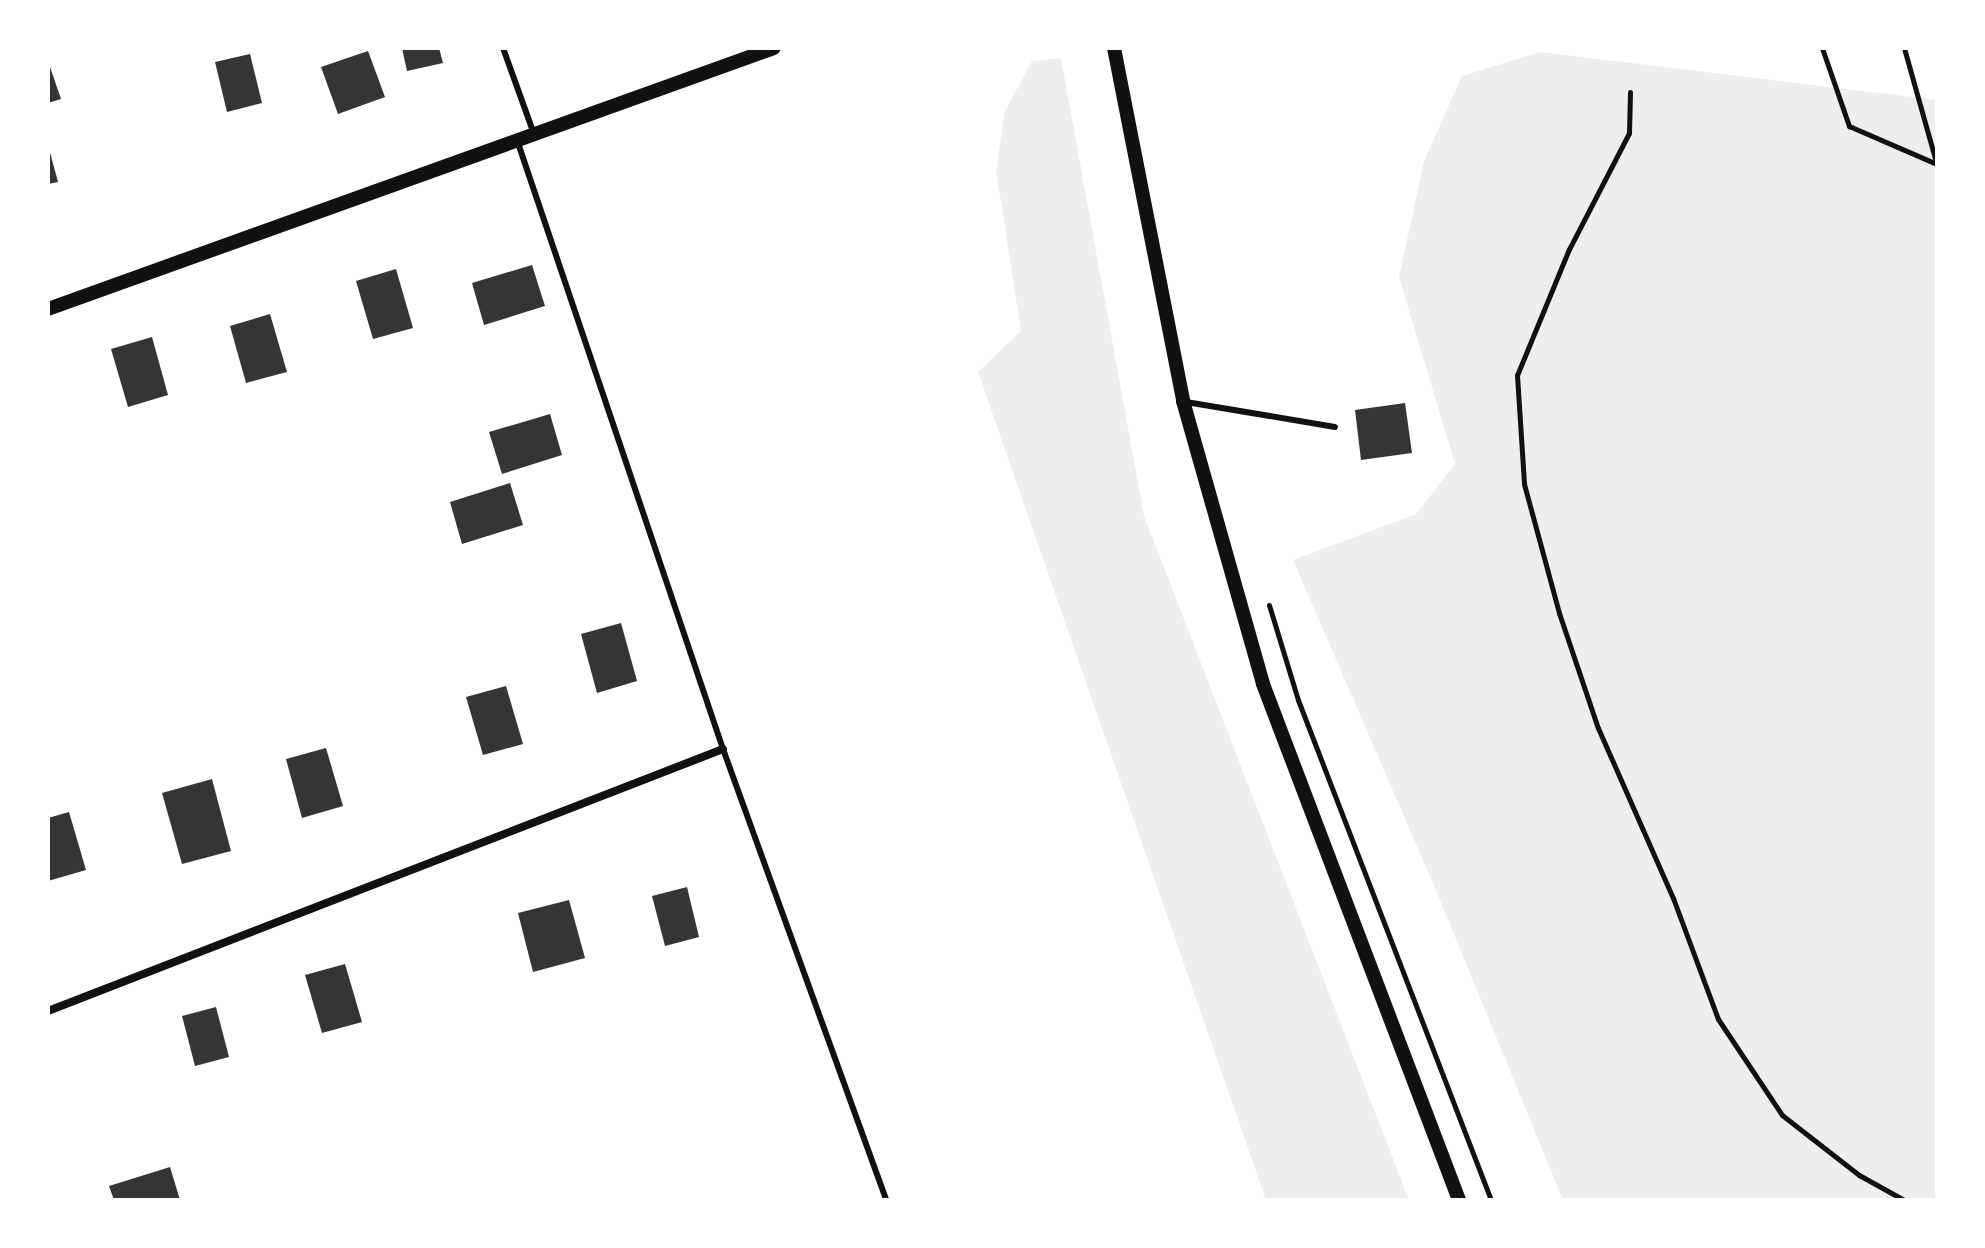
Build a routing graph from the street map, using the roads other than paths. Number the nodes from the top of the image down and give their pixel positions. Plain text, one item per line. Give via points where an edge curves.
1 (503, 48) edge
2 (774, 48) edge
3 (1114, 48) edge
4 (534, 134) junction
5 (517, 140) junction
6 (48, 309) edge
7 (1183, 401) junction
8 (1335, 427) dead end
9 (723, 749) junction
10 (48, 1011) edge
11 (886, 1200) edge
12 (1459, 1200) edge

1 - 4 lane
2 - 4 street
3 - 7 street
4 - 5 street
5 - 6 street
5 - 9 lane
7 - 8 lane
7 - 12 street via 1263,684
9 - 10 street
9 - 11 lane

